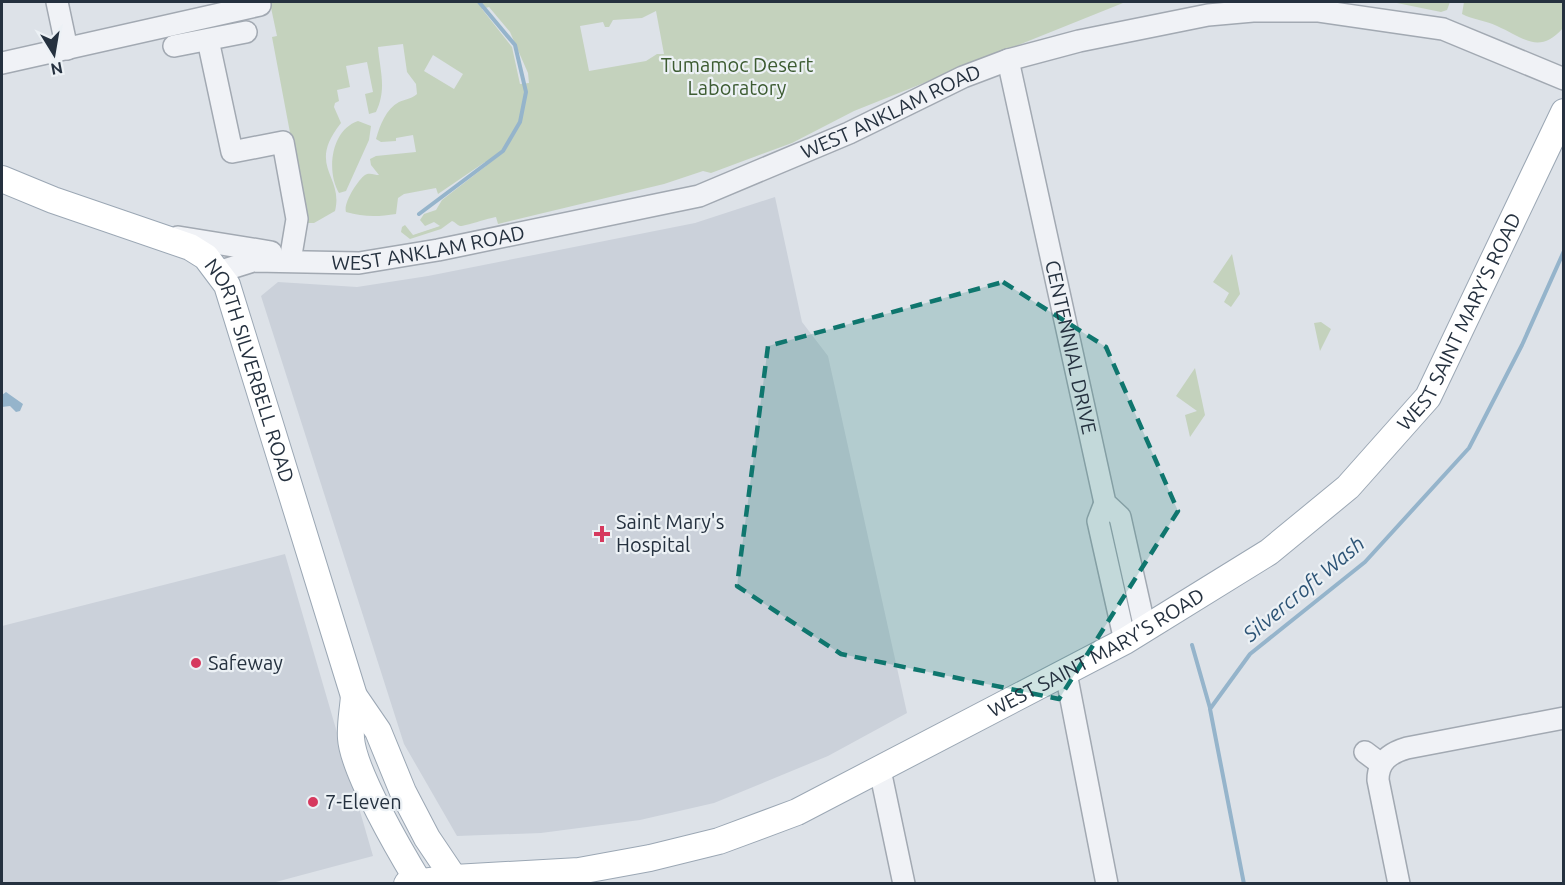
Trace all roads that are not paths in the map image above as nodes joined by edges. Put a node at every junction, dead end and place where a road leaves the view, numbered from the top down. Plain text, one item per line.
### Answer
1 (57, 2) edge
2 (260, 3) edge
3 (246, 32) dead end
4 (208, 40) junction
5 (174, 46) dead end
6 (67, 49) junction
7 (1008, 60) junction
8 (2, 63) edge
9 (1563, 79) edge
10 (1563, 112) edge
11 (2, 179) edge
12 (148, 233) junction
13 (291, 259) junction
14 (218, 272) junction
15 (1135, 635) junction
16 (1066, 673) junction
17 (354, 696) junction
18 (1563, 718) edge
19 (880, 770) junction
20 (530, 878) edge
21 (456, 881) edge
22 (416, 883) edge
23 (904, 884) edge
24 (1107, 884) edge
25 (1399, 884) edge

1 - 6 street
2 - 6 street
3 - 4 street
4 - 5 street
4 - 13 street
6 - 8 street
7 - 9 street, WEST ANKLAM ROAD
7 - 13 street, WEST ANKLAM ROAD
7 - 15 street, CENTENNIAL DRIVE
10 - 15 main road, WEST SAINT MARY'S ROAD
11 - 12 main road, NORTH SILVERBELL ROAD
12 - 13 street
12 - 14 main road, NORTH SILVERBELL ROAD
13 - 14 street, WEST ANKLAM ROAD
14 - 17 main road, NORTH SILVERBELL ROAD
15 - 16 main road, WEST SAINT MARY'S ROAD
16 - 19 main road, WEST SAINT MARY'S ROAD
16 - 24 street
17 - 21 main road, NORTH SILVERBELL ROAD
17 - 22 main road, NORTH SILVERBELL ROAD
18 - 25 street
19 - 20 main road, WEST SAINT MARY'S ROAD
19 - 23 street
20 - 21 main road, WEST SAINT MARY'S ROAD
21 - 22 main road, WEST SAINT MARY'S ROAD

